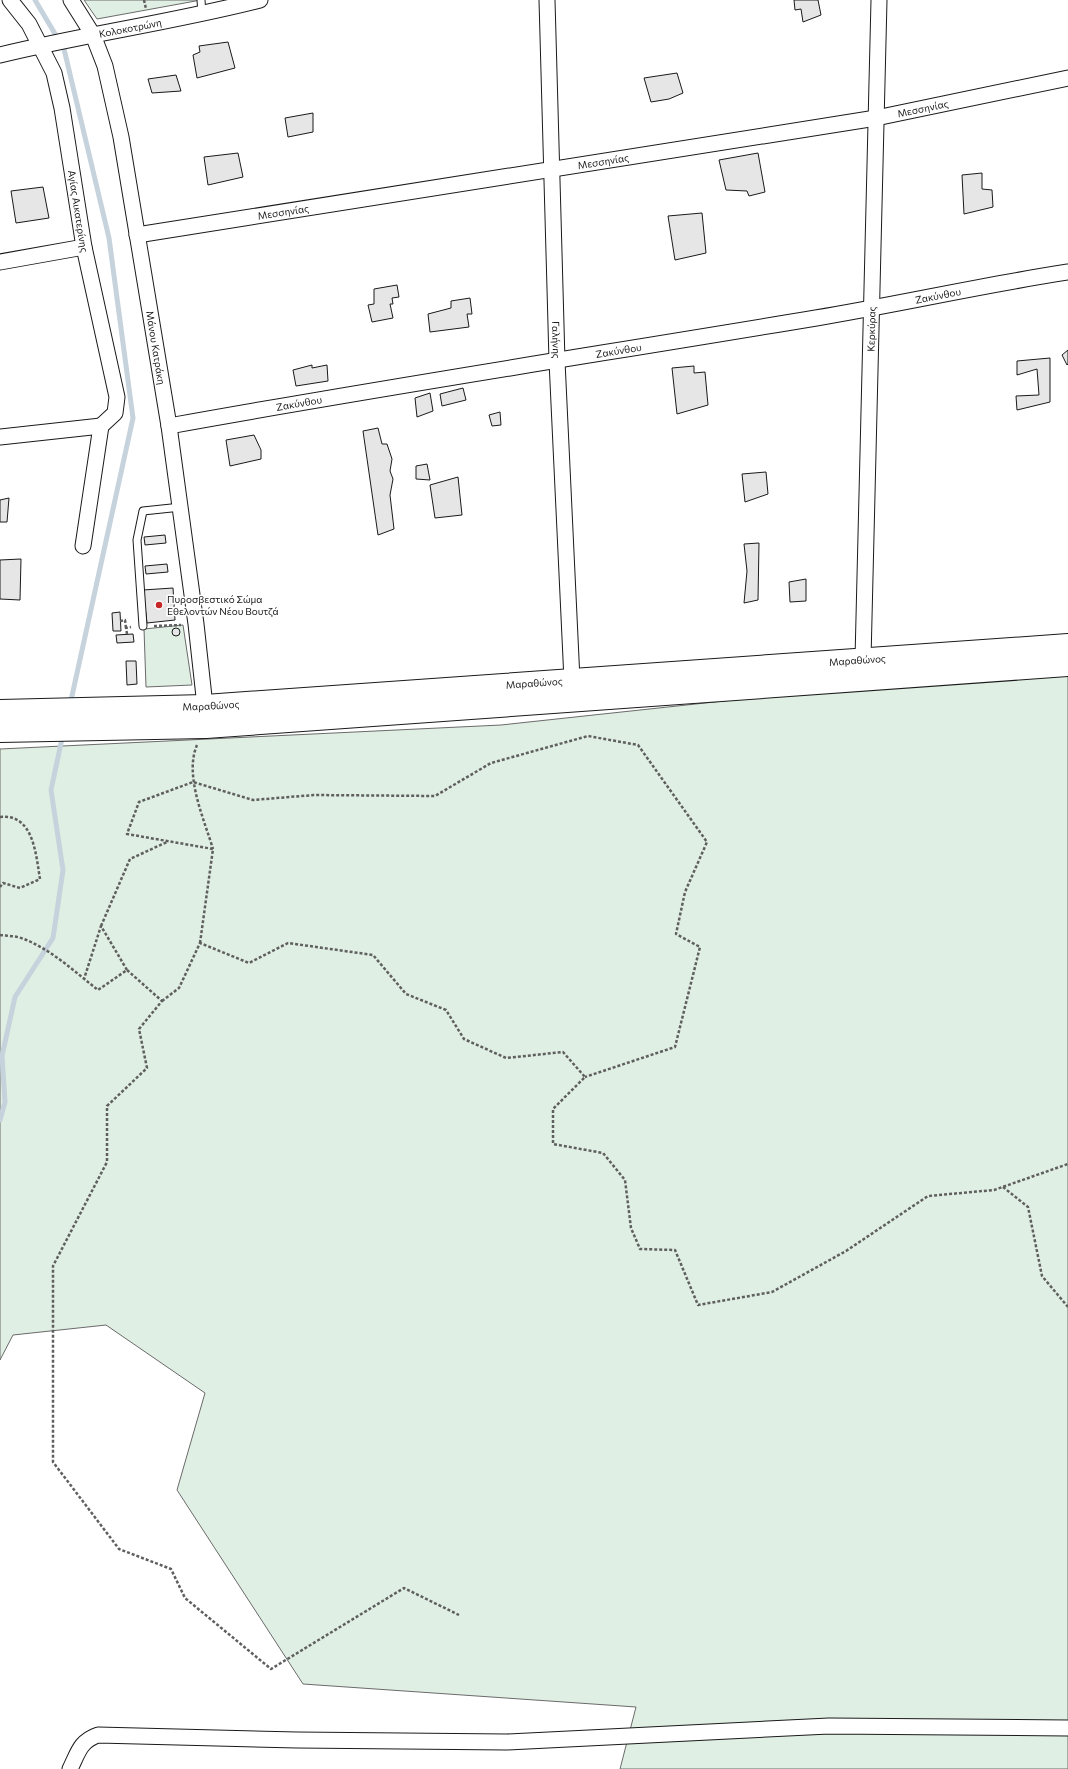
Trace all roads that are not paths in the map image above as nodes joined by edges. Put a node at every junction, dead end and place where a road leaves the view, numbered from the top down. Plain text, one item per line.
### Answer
1 (10, 0) edge
2 (71, 0) edge
3 (260, 0) edge
4 (547, 0) edge
5 (879, 0) edge
6 (202, 7) edge
7 (93, 35) junction
8 (44, 45) junction
9 (0, 55) edge
10 (1068, 78) edge
11 (876, 118) junction
12 (551, 169) junction
13 (137, 235) junction
14 (84, 247) junction
15 (0, 262) edge
16 (1068, 272) edge
17 (871, 309) junction
18 (557, 361) junction
19 (101, 426) junction
20 (169, 426) junction
21 (0, 437) edge
22 (181, 507) junction
23 (83, 546) dead end
24 (143, 626) road end
25 (1068, 645) edge
26 (863, 659) junction
27 (1068, 665) edge
28 (572, 680) junction
29 (0, 711) edge
30 (205, 717) junction
31 (54, 720) junction
32 (0, 731) edge
33 (1068, 1728) edge
34 (70, 1769) edge

1 - 8 street, Αγίας Αικατερίνης
2 - 7 street, Μάνου Κατράκη
3 - 6 street, Κολοκοτρώνη
4 - 12 street, Γαλήνης
5 - 11 street, Κερκύρας
6 - 7 street, Κολοκοτρώνη
7 - 8 street, Κολοκοτρώνη
7 - 13 street, Μάνου Κατράκη
8 - 9 street, Κολοκοτρώνη
8 - 14 street, Αγίας Αικατερίνης
10 - 11 street, Μεσσηνίας
11 - 12 street, Μεσσηνίας
11 - 17 street, Κερκύρας
12 - 13 street, Μεσσηνίας
12 - 18 street, Γαλήνης
13 - 20 street, Μάνου Κατράκη
14 - 15 street
14 - 19 street, Αγίας Αικατερίνης
16 - 17 street, Ζακύνθου
17 - 18 street, Ζακύνθου
17 - 26 street, Κερκύρας
18 - 20 street, Ζακύνθου
18 - 28 street, Γαλήνης
19 - 21 street
19 - 23 street
20 - 22 street, Μάνου Κατράκη
22 - 24 lane
22 - 30 street, Μάνου Κατράκη
25 - 26 main road, Μαραθώνος
26 - 28 main road, Μαραθώνος
27 - 30 main road, Μαραθώνος
28 - 30 main road, Μαραθώνος
29 - 31 main road, Μαραθώνος
30 - 31 main road, Μαραθώνος
31 - 32 main road, Μαραθώνος
33 - 34 street

